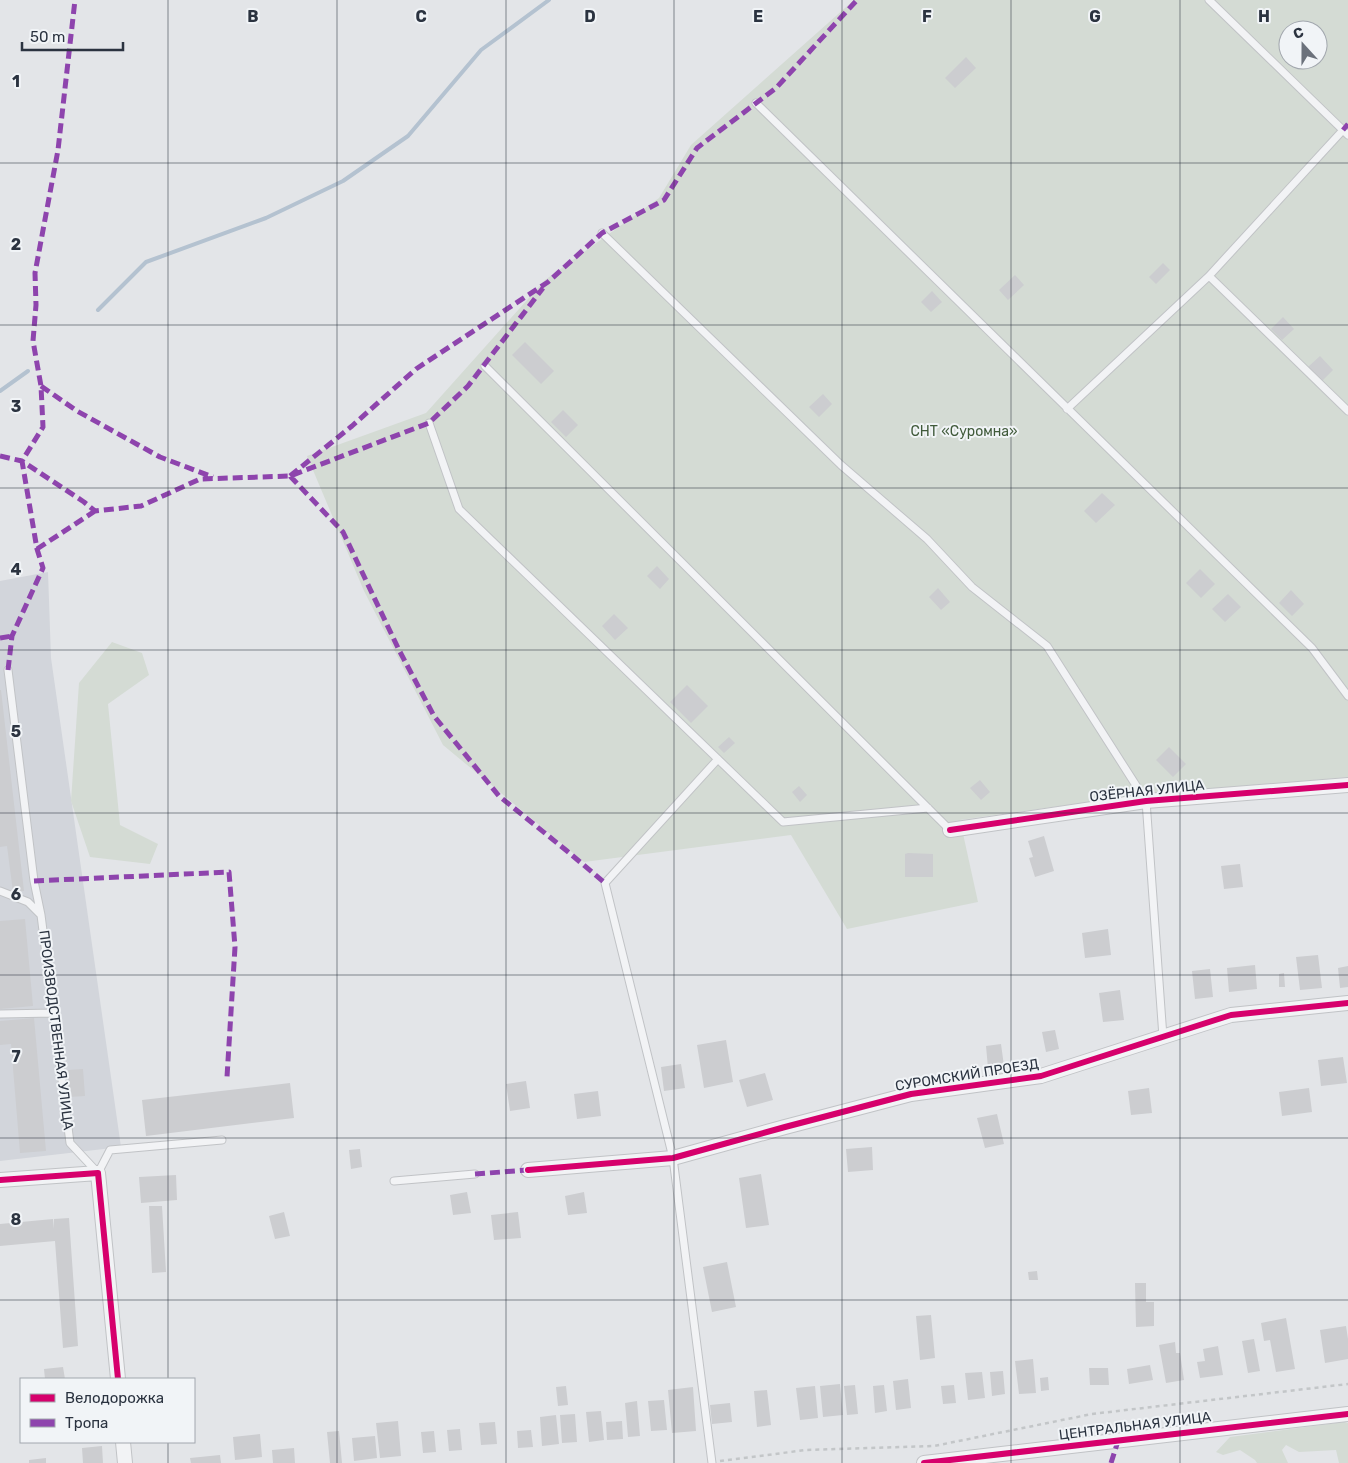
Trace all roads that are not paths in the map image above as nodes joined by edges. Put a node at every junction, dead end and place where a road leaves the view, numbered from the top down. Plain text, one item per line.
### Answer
1 (1209, 0) edge
2 (756, 103) dead end
3 (1345, 132) edge
4 (602, 233) dead end
5 (1209, 276) junction
6 (485, 366) dead end
7 (1067, 408) junction
8 (1348, 411) edge
9 (429, 423) dead end
10 (8, 670) dead end
11 (1348, 696) edge
12 (718, 759) junction
13 (1348, 785) edge
14 (1146, 801) junction
15 (928, 808) junction
16 (950, 830) joint
17 (0, 891) edge
18 (41, 915) junction
19 (1348, 1003) edge
20 (54, 1013) junction
21 (0, 1014) edge
22 (1163, 1037) junction
23 (222, 1140) dead end
24 (673, 1158) junction
25 (528, 1170) dead end
26 (98, 1173) junction
27 (475, 1174) dead end
28 (0, 1180) edge
29 (394, 1181) dead end
30 (118, 1378) edge
31 (1348, 1414) edge
32 (124, 1443) edge
33 (125, 1463) edge
34 (712, 1463) edge
35 (924, 1463) edge

1 - 3 lane
2 - 7 lane
3 - 5 lane
4 - 14 lane
5 - 7 lane
5 - 8 lane
6 - 15 lane
7 - 11 lane
9 - 12 lane
10 - 18 lane, ПРОИЗВОДСТВЕННАЯ УЛИЦА
12 - 15 lane
12 - 24 lane
13 - 14 street, ОЗЁРНАЯ УЛИЦА
14 - 16 street, ОЗЁРНАЯ УЛИЦА
14 - 22 lane
15 - 16 lane
17 - 18 lane
18 - 20 lane, ПРОИЗВОДСТВЕННАЯ УЛИЦА
19 - 22 street, СУРОМСКИЙ ПРОЕЗД
20 - 21 lane
20 - 26 lane, ПРОИЗВОДСТВЕННАЯ УЛИЦА
22 - 24 street, СУРОМСКИЙ ПРОЕЗД
23 - 26 lane
24 - 25 street, СУРОМСКИЙ ПРОЕЗД
24 - 34 lane
26 - 28 street
26 - 30 street
27 - 29 lane
31 - 35 street, ЦЕНТРАЛЬНАЯ УЛИЦА
32 - 33 street

